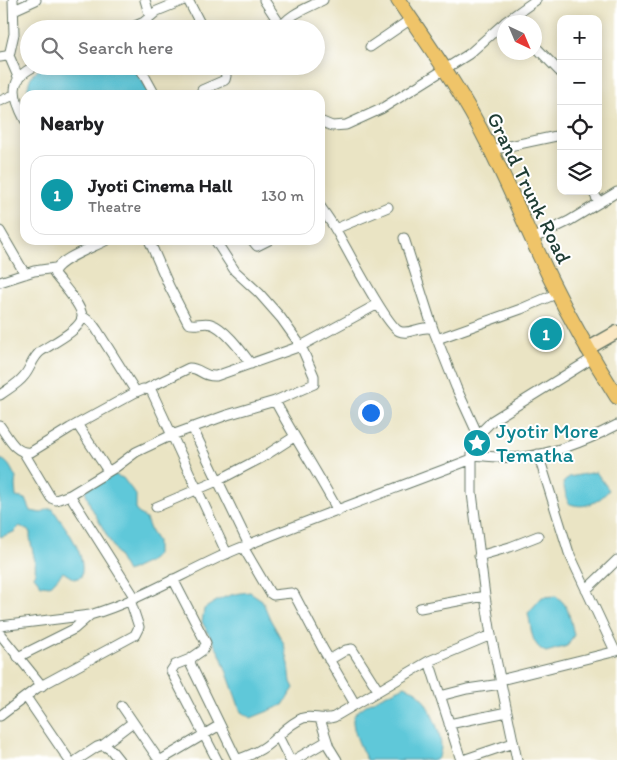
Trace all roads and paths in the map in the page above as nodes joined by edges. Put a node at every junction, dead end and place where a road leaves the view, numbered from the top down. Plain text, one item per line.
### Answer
1 (14, 0) edge
2 (36, 0) edge
3 (145, 0) edge
4 (186, 0) edge
5 (264, 0) edge
6 (323, 0) edge
7 (398, 0) edge
8 (536, 0) edge
9 (165, 3) edge
10 (14, 10) junction
11 (517, 15) edge
12 (150, 17) junction
13 (411, 19) junction
14 (146, 20) edge
15 (198, 20) edge
16 (275, 20) edge
17 (287, 20) edge
18 (497, 31) edge
19 (370, 47) dead end
20 (542, 53) edge
21 (4, 57) edge
22 (445, 69) junction
23 (557, 69) edge
24 (23, 75) edge
25 (144, 75) edge
26 (226, 75) edge
27 (20, 78) junction
28 (152, 90) edge
29 (202, 90) dead end
30 (14, 95) junction
31 (0, 101) edge
32 (20, 109) edge
33 (325, 124) edge
34 (557, 136) edge
35 (491, 150) junction
36 (617, 192) edge
37 (595, 195) edge
38 (599, 203) junction
39 (388, 207) dead end
40 (325, 214) edge
41 (335, 229) junction
42 (0, 231) edge
43 (404, 238) dead end
44 (532, 239) junction
45 (90, 245) edge
46 (151, 245) edge
47 (218, 245) edge
48 (55, 268) junction
49 (25, 274) junction
50 (0, 282) edge
51 (558, 293) junction
52 (378, 304) junction
53 (82, 316) junction
54 (433, 329) junction
55 (617, 332) edge
56 (437, 339) junction
57 (301, 346) junction
58 (590, 354) junction
59 (251, 364) junction
60 (148, 388) junction
61 (136, 392) junction
62 (0, 395) edge
63 (617, 397) edge
64 (275, 401) junction
65 (77, 424) junction
66 (617, 424) edge
67 (0, 426) edge
68 (192, 427) junction
69 (172, 435) junction
70 (478, 435) junction
71 (294, 437) junction
72 (24, 453) junction
73 (538, 454) junction
74 (472, 457) junction
75 (108, 471) junction
76 (217, 481) junction
77 (197, 490) junction
78 (70, 495) junction
79 (156, 507) dead end
80 (338, 511) junction
81 (538, 536) dead end
82 (246, 546) junction
83 (227, 554) junction
84 (479, 556) junction
85 (617, 560) edge
86 (173, 579) junction
87 (586, 590) junction
88 (485, 596) junction
89 (132, 599) junction
90 (420, 608) dead end
91 (90, 615) junction
92 (0, 626) edge
93 (0, 634) edge
94 (491, 635) junction
95 (616, 651) edge
96 (18, 656) junction
97 (190, 659) junction
98 (330, 660) junction
99 (429, 661) junction
100 (500, 682) junction
101 (42, 686) junction
102 (378, 690) junction
103 (440, 696) junction
104 (26, 697) junction
105 (355, 704) junction
106 (122, 706) dead end
107 (507, 712) junction
108 (0, 716) edge
109 (320, 719) junction
110 (133, 722) junction
111 (449, 724) junction
112 (220, 725) junction
113 (204, 735) junction
114 (278, 736) junction
115 (327, 741) junction
116 (513, 743) junction
117 (103, 745) junction
118 (69, 760) edge
119 (77, 760) edge
120 (119, 760) edge
121 (160, 760) edge
122 (217, 760) edge
123 (236, 760) edge
124 (290, 760) edge
125 (294, 760) edge
126 (337, 760) edge
127 (462, 760) edge
128 (517, 760) edge

1 - 10 street
2 - 10 street
3 - 12 street
4 - 9 street
4 - 15 street
5 - 16 street
6 - 17 street
7 - 13 main road, Grand Trunk Road
8 - 11 street
9 - 12 street
10 - 21 street
12 - 14 street
13 - 19 street
13 - 22 main road, Grand Trunk Road
18 - 22 street
20 - 23 street
21 - 27 street
22 - 33 street
22 - 35 main road, Grand Trunk Road
24 - 27 street
25 - 28 street
26 - 29 street
27 - 30 street
30 - 31 street
30 - 32 street
34 - 35 street
35 - 44 main road, Grand Trunk Road
36 - 38 street
37 - 38 street
38 - 44 street
39 - 41 street
40 - 41 street
41 - 52 street
42 - 49 street
43 - 54 street
44 - 51 main road, Grand Trunk Road
45 - 48 street
46 - 59 street
47 - 57 street
48 - 49 street
48 - 53 street
49 - 50 street
51 - 56 street
51 - 58 main road, Grand Trunk Road
52 - 54 street
52 - 57 street
53 - 61 street
53 - 62 street
54 - 56 street
55 - 58 street
56 - 70 street
57 - 59 street
57 - 64 street
58 - 63 main road, Grand Trunk Road
58 - 70 street
59 - 60 street
60 - 61 street
60 - 69 street
61 - 65 street
64 - 68 street
64 - 71 street
65 - 72 street
65 - 75 street
66 - 73 street
67 - 72 street
68 - 69 street
68 - 76 street
69 - 75 street
69 - 77 street
70 - 74 street
71 - 76 street
71 - 80 street
72 - 78 street
73 - 74 street
73 - 87 street
74 - 80 street
74 - 84 street
75 - 78 street
76 - 77 street
76 - 82 street
77 - 79 street
77 - 83 street
78 - 89 street
80 - 82 street
81 - 84 street
82 - 83 street
82 - 98 street
83 - 86 street
84 - 88 street
85 - 87 street
86 - 89 street
86 - 97 street
87 - 95 street
88 - 90 street
88 - 94 street
89 - 91 street
89 - 101 street
91 - 92 street
91 - 96 street
93 - 96 street
94 - 99 street
94 - 100 street
95 - 100 street
96 - 101 street
97 - 112 street
97 - 113 street
98 - 102 street
98 - 105 street
99 - 102 street
99 - 103 street
100 - 103 street
100 - 107 street
101 - 104 street
102 - 105 street
103 - 111 street
104 - 108 street
104 - 118 street
105 - 109 street
106 - 110 street
107 - 111 street
107 - 116 street
109 - 114 street
109 - 115 street
110 - 117 street
110 - 121 street
111 - 127 street
112 - 113 street
112 - 123 street
113 - 121 street
113 - 122 street
114 - 123 street
114 - 124 street
115 - 125 street
115 - 126 street
116 - 127 street
116 - 128 street
117 - 119 street
117 - 120 street

